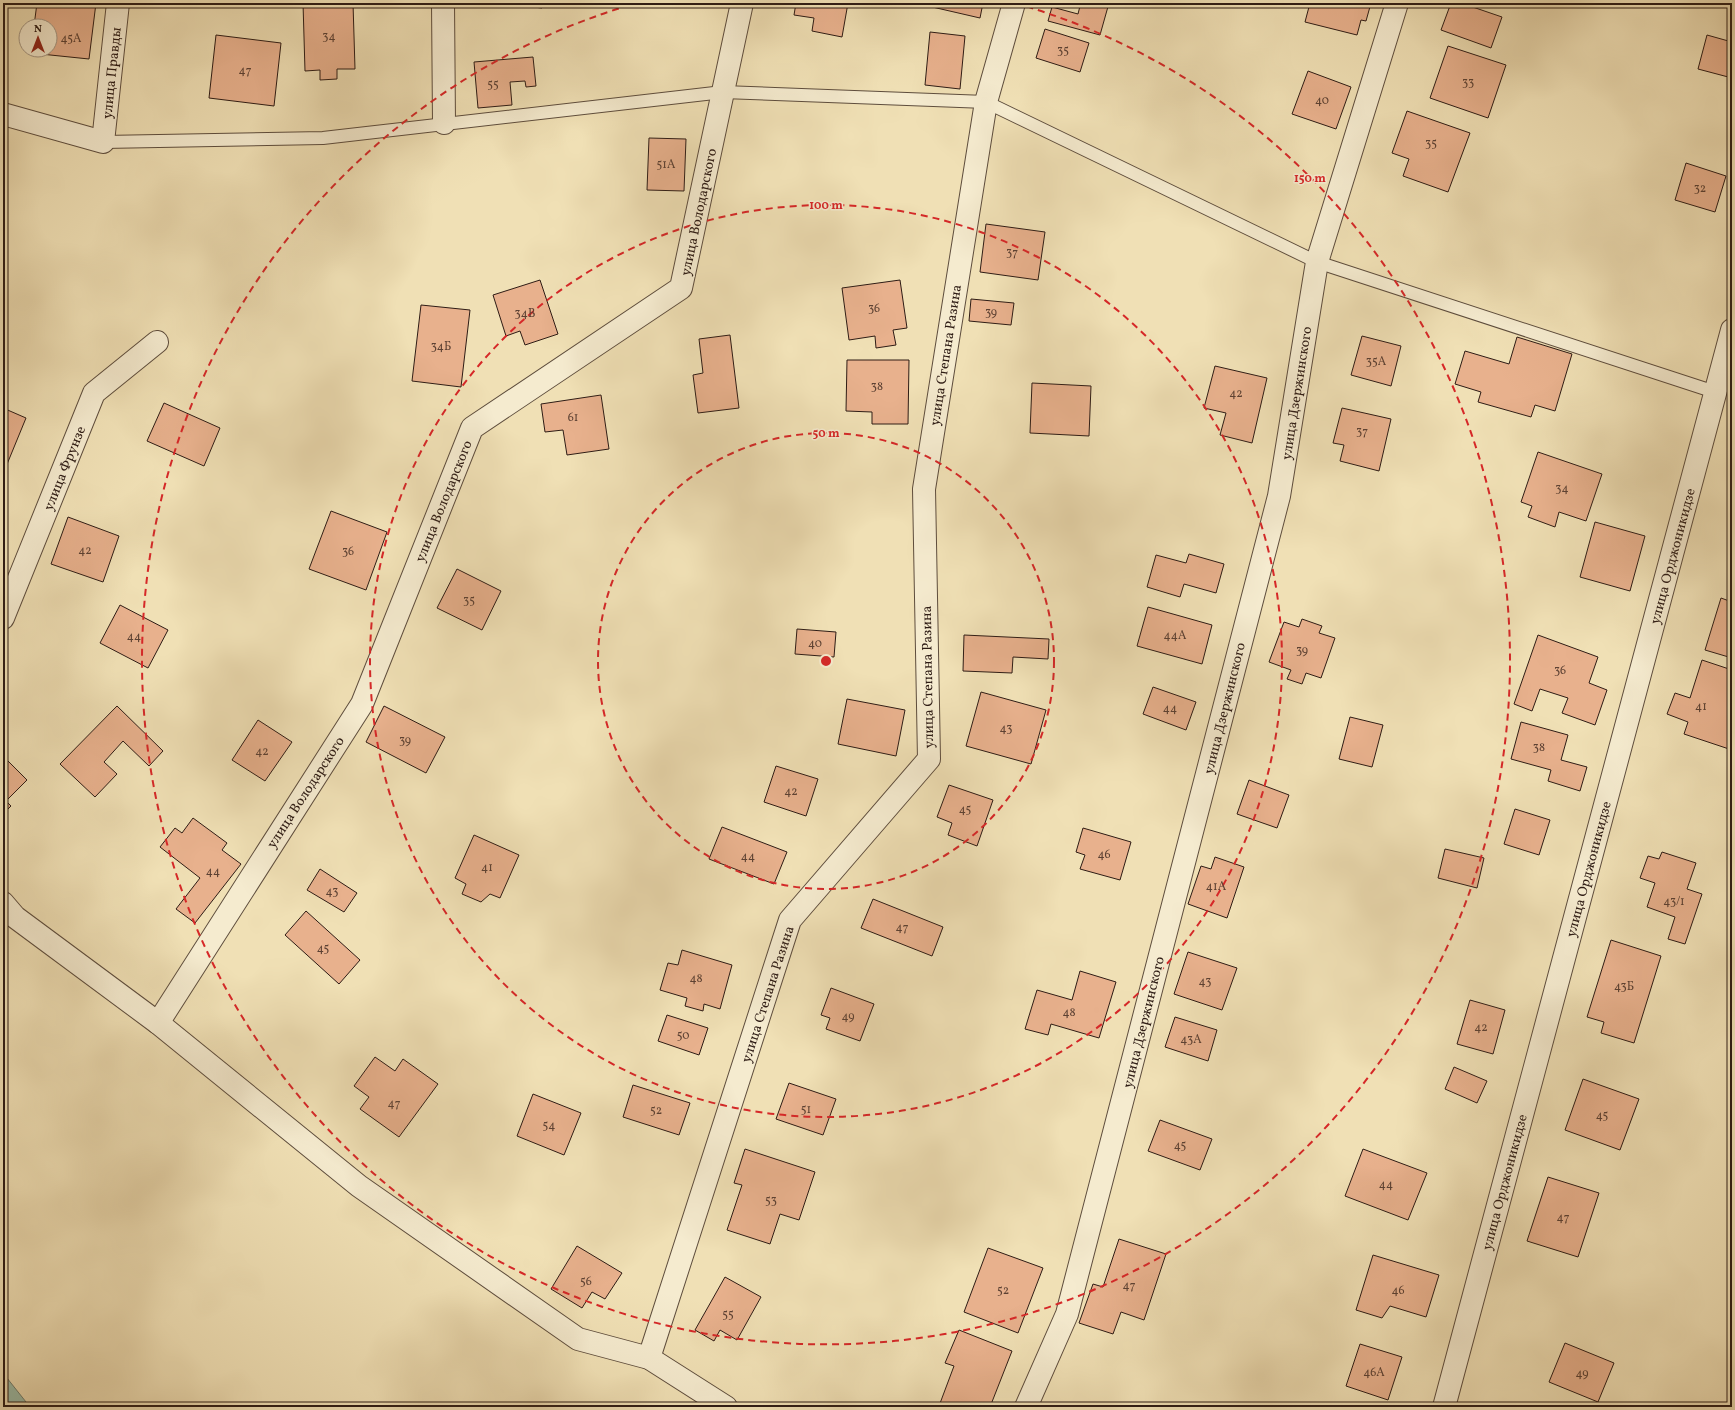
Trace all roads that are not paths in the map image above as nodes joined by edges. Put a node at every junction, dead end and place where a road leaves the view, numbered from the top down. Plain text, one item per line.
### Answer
1 (118, 3) edge
2 (443, 3) edge
3 (742, 3) edge
4 (1014, 3) edge
5 (1397, 3) edge
6 (723, 92) junction
7 (986, 102) junction
8 (3, 114) edge
9 (444, 123) junction
10 (103, 142) junction
11 (1317, 262) junction
12 (1732, 330) edge
13 (157, 342) dead end
14 (1715, 392) junction
15 (3, 618) edge
16 (3, 903) edge
17 (158, 1023) junction
18 (649, 1358) junction
19 (726, 1407) edge
20 (1026, 1407) edge
21 (1444, 1407) edge

1 - 10 street, улица Правды
2 - 9 street
3 - 6 street, улица Володарского
4 - 7 street, улица Степана Разина
5 - 11 street, улица Дзержинского
6 - 7 lane
6 - 9 lane
6 - 17 street, улица Володарского
7 - 11 lane
7 - 18 street, улица Степана Разина
8 - 10 street
9 - 10 lane
11 - 14 lane
11 - 20 street, улица Дзержинского
12 - 14 street, улица Орджоникидзе
13 - 15 street, улица Фрунзе
14 - 21 street, улица Орджоникидзе
16 - 17 street
17 - 18 street
18 - 19 street

